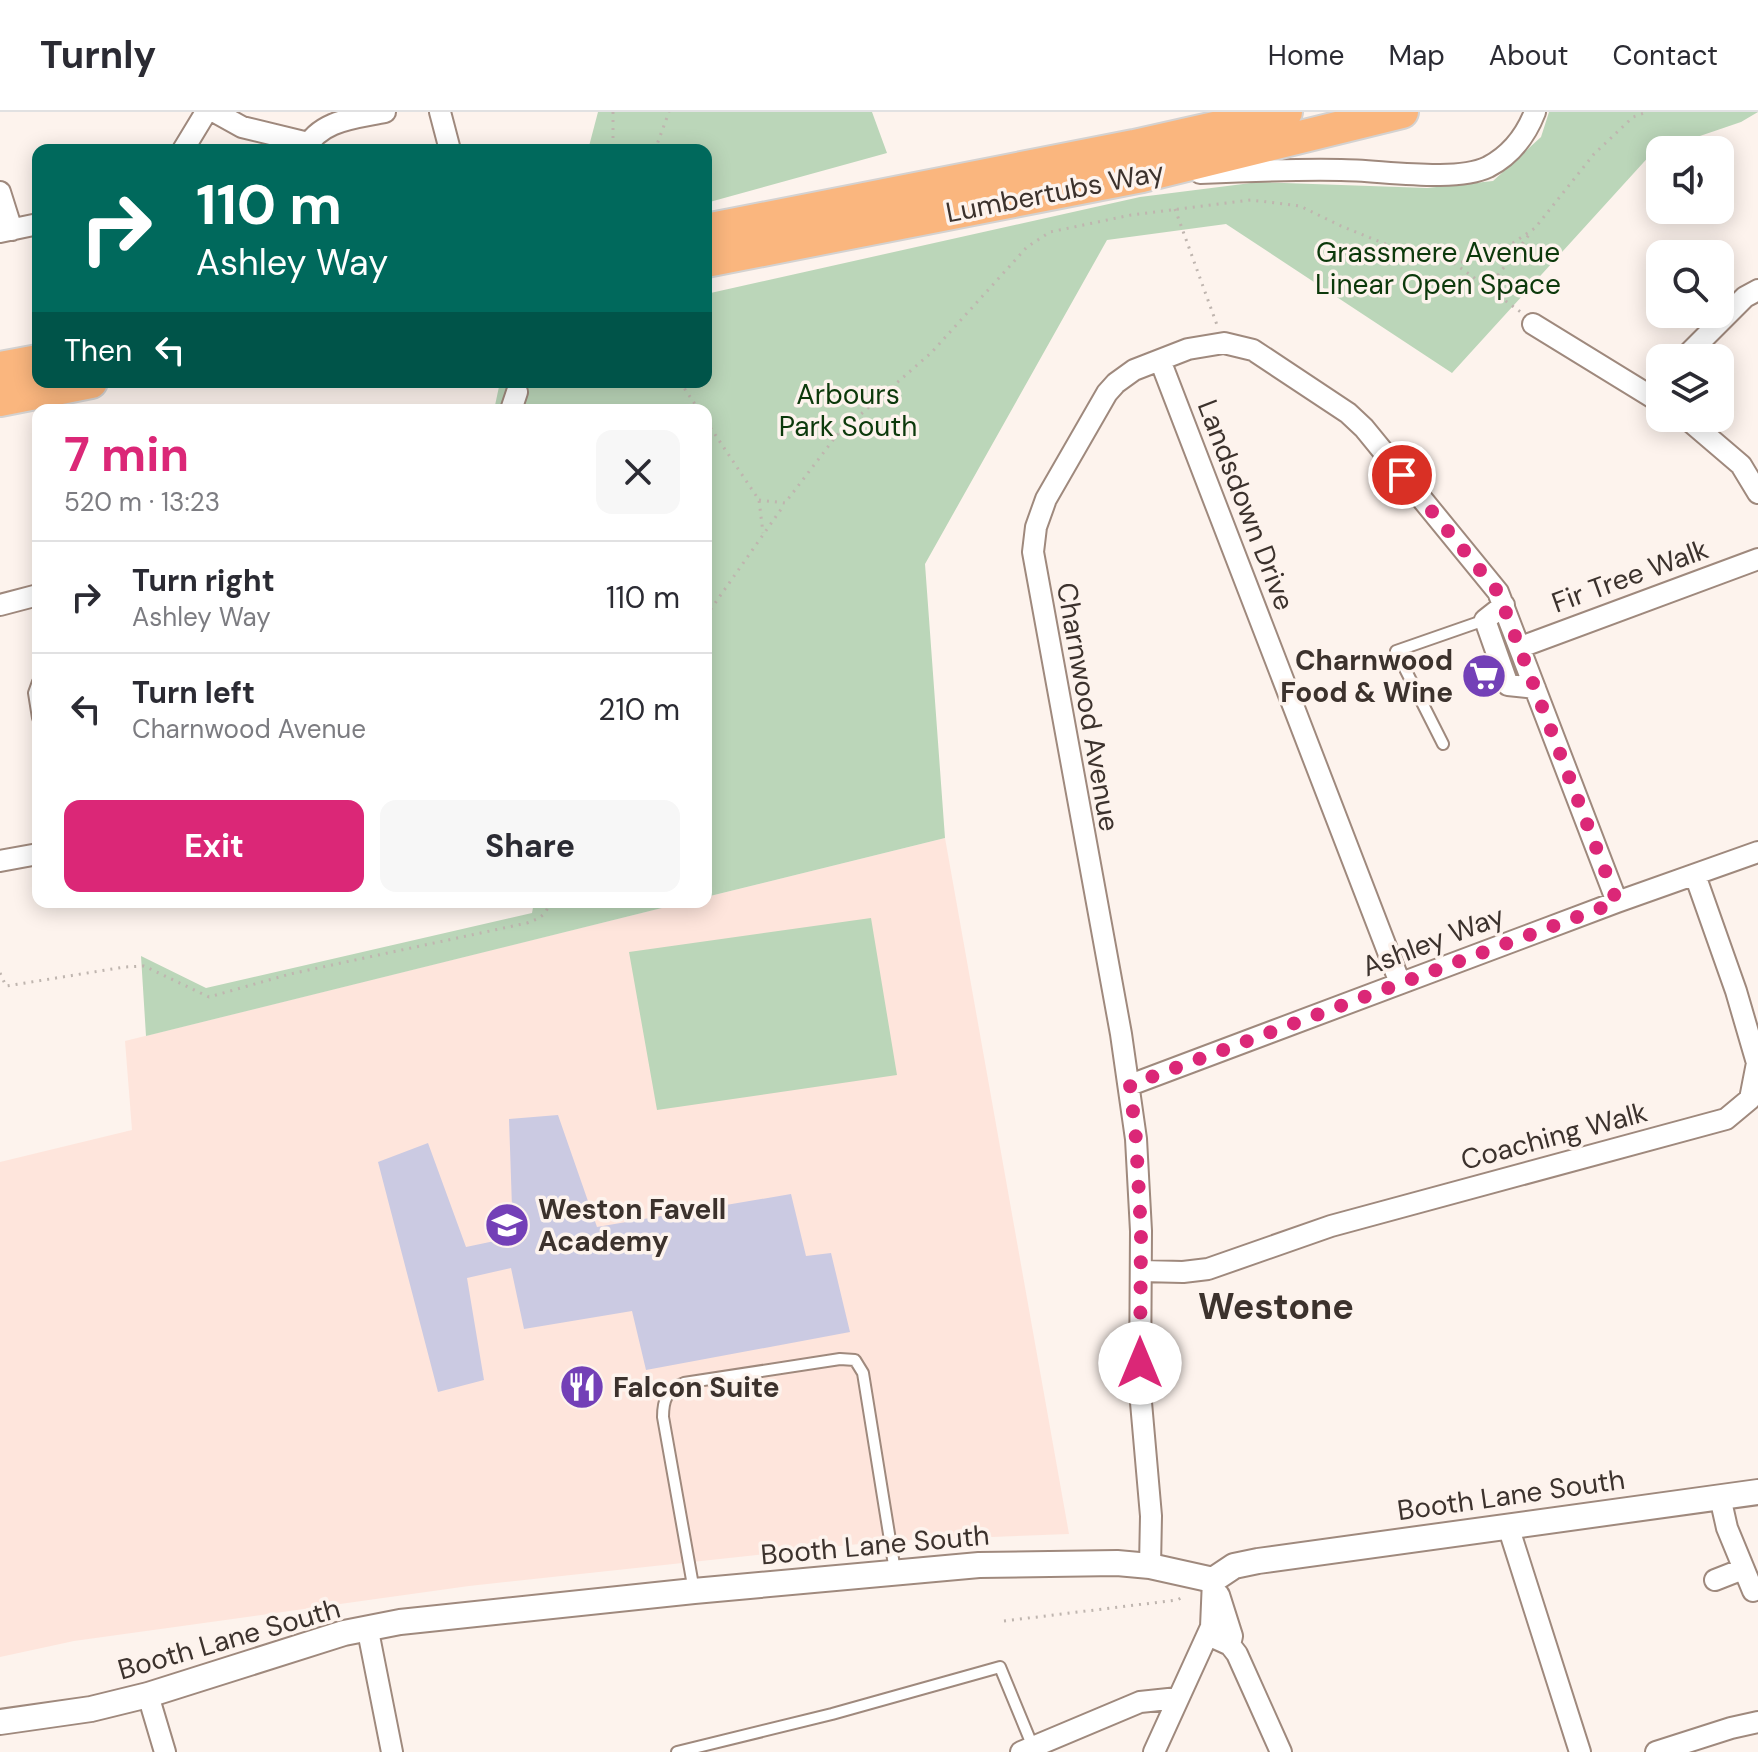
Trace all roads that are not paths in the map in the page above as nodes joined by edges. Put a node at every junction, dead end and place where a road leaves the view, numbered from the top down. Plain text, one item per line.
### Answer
1 (206, 112) edge
2 (215, 112) edge
3 (382, 112) edge
4 (440, 112) edge
5 (1286, 112) edge
6 (1402, 112) edge
7 (1535, 112) edge
8 (187, 144) edge
9 (299, 144) edge
10 (308, 144) edge
11 (448, 144) edge
12 (1142, 176) junction
13 (0, 192) edge
14 (32, 225) edge
15 (712, 229) edge
16 (6, 231) edge
17 (712, 260) edge
18 (1758, 290) edge
19 (1533, 324) road end
20 (1698, 344) edge
21 (1160, 360) junction
22 (32, 362) edge
23 (0, 368) edge
24 (61, 388) edge
25 (1646, 390) edge
26 (0, 400) edge
27 (1702, 432) edge
28 (1758, 493) edge
29 (1758, 559) edge
30 (32, 597) edge
31 (0, 605) edge
32 (1504, 605) junction
33 (1485, 620) junction
34 (1521, 647) junction
35 (1535, 688) junction
36 (1443, 744) dead end
37 (1758, 852) edge
38 (32, 855) edge
39 (0, 861) edge
40 (1695, 875) junction
41 (1617, 902) junction
42 (1400, 983) junction
43 (1130, 1085) junction
44 (1141, 1271) junction
45 (1758, 1492) edge
46 (1720, 1497) junction
47 (1508, 1526) junction
48 (1150, 1566) junction
49 (1743, 1569) junction
50 (896, 1572) junction
51 (1213, 1580) junction
52 (1715, 1580) dead end
53 (694, 1591) junction
54 (1753, 1591) dead end
55 (368, 1631) junction
56 (1208, 1635) junction
57 (1230, 1645) junction
58 (148, 1695) junction
59 (1178, 1698) junction
60 (0, 1722) edge
61 (1758, 1722) edge
62 (1027, 1750) edge
63 (165, 1752) edge
64 (392, 1752) edge
65 (677, 1752) edge
66 (1154, 1752) edge
67 (1281, 1752) edge
68 (1580, 1752) edge
69 (1656, 1752) edge

1 - 8 street
2 - 9 street
3 - 10 street
4 - 11 street
5 - 15 highway, Lumbertubs Way
6 - 12 highway, Lumbertubs Way
7 - 12 street
12 - 17 highway, Lumbertubs Way
13 - 16 street
14 - 16 street
18 - 20 street
19 - 25 street
21 - 32 street, Charnwood Avenue
21 - 42 street, Landsdown Drive
21 - 43 street, Charnwood Avenue
22 - 23 highway
24 - 26 highway
27 - 28 street
29 - 34 street, Fir Tree Walk
30 - 31 street
32 - 33 street
32 - 34 street
33 - 35 street
33 - 36 lane
34 - 35 street
35 - 41 street
37 - 40 street, Ashley Way
38 - 39 street
40 - 41 street, Ashley Way
40 - 44 street, Coaching Walk
41 - 42 street, Ashley Way
42 - 43 street, Ashley Way
43 - 44 street, Charnwood Avenue
44 - 48 street, Charnwood Avenue
45 - 46 street, Booth Lane South
46 - 47 street, Booth Lane South
46 - 49 street
47 - 51 street, Booth Lane South
47 - 68 street
48 - 50 street, Booth Lane South
48 - 51 street, Booth Lane South
49 - 52 street
49 - 54 street
50 - 53 street, Booth Lane South
50 - 53 lane
51 - 56 street
51 - 57 street
53 - 55 street, Booth Lane South
55 - 58 street, Booth Lane South
55 - 64 street
56 - 57 street
56 - 59 street
57 - 67 street
58 - 60 street, Booth Lane South
58 - 63 street
59 - 62 street
59 - 66 street
61 - 69 street
62 - 65 lane

